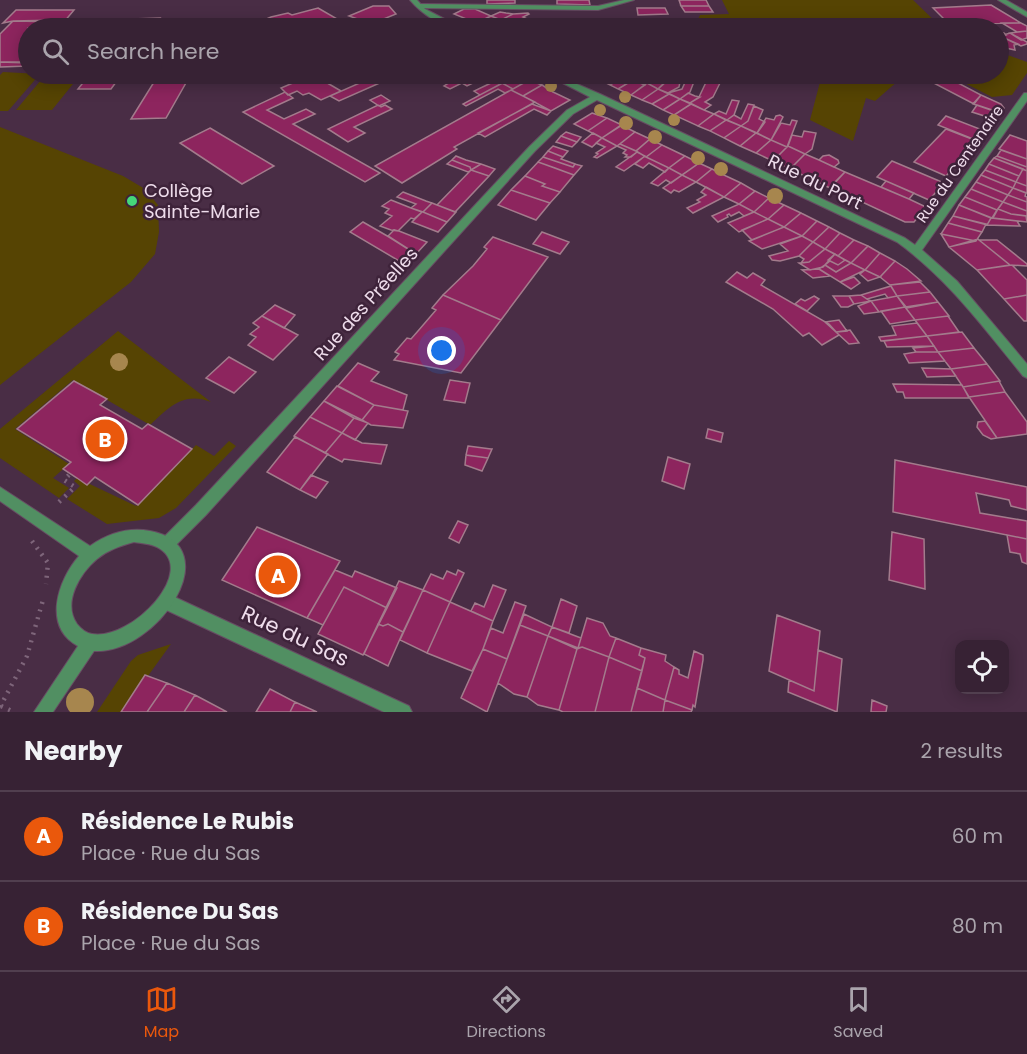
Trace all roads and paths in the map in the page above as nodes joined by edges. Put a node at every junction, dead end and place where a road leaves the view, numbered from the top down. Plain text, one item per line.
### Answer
1 (631, 0) edge
2 (1002, 0) edge
3 (416, 3) edge
4 (1027, 15) edge
5 (441, 18) edge
6 (571, 84) edge
7 (1027, 95) edge
8 (597, 96) junction
9 (917, 250) junction
10 (1027, 373) edge
11 (70, 474) dead end
12 (0, 493) edge
13 (59, 502) dead end
14 (30, 538) dead end
15 (167, 544) junction
16 (90, 555) junction
17 (168, 602) junction
18 (90, 643) junction
19 (0, 706) edge
20 (14, 712) edge
21 (43, 712) edge
22 (404, 712) edge

1 - 3 street
2 - 4 street
3 - 5 street
6 - 8 street, Rue du Port
7 - 9 street, Rue du Centenaire
8 - 9 street, Rue du Port
8 - 15 street, Rue des Préelles
9 - 10 street, Rue du Port
11 - 13 path
12 - 16 street
14 - 19 path
15 - 16 street
15 - 17 street
16 - 18 street
17 - 18 street
17 - 22 street, Rue du Sas
18 - 21 street
19 - 20 path

